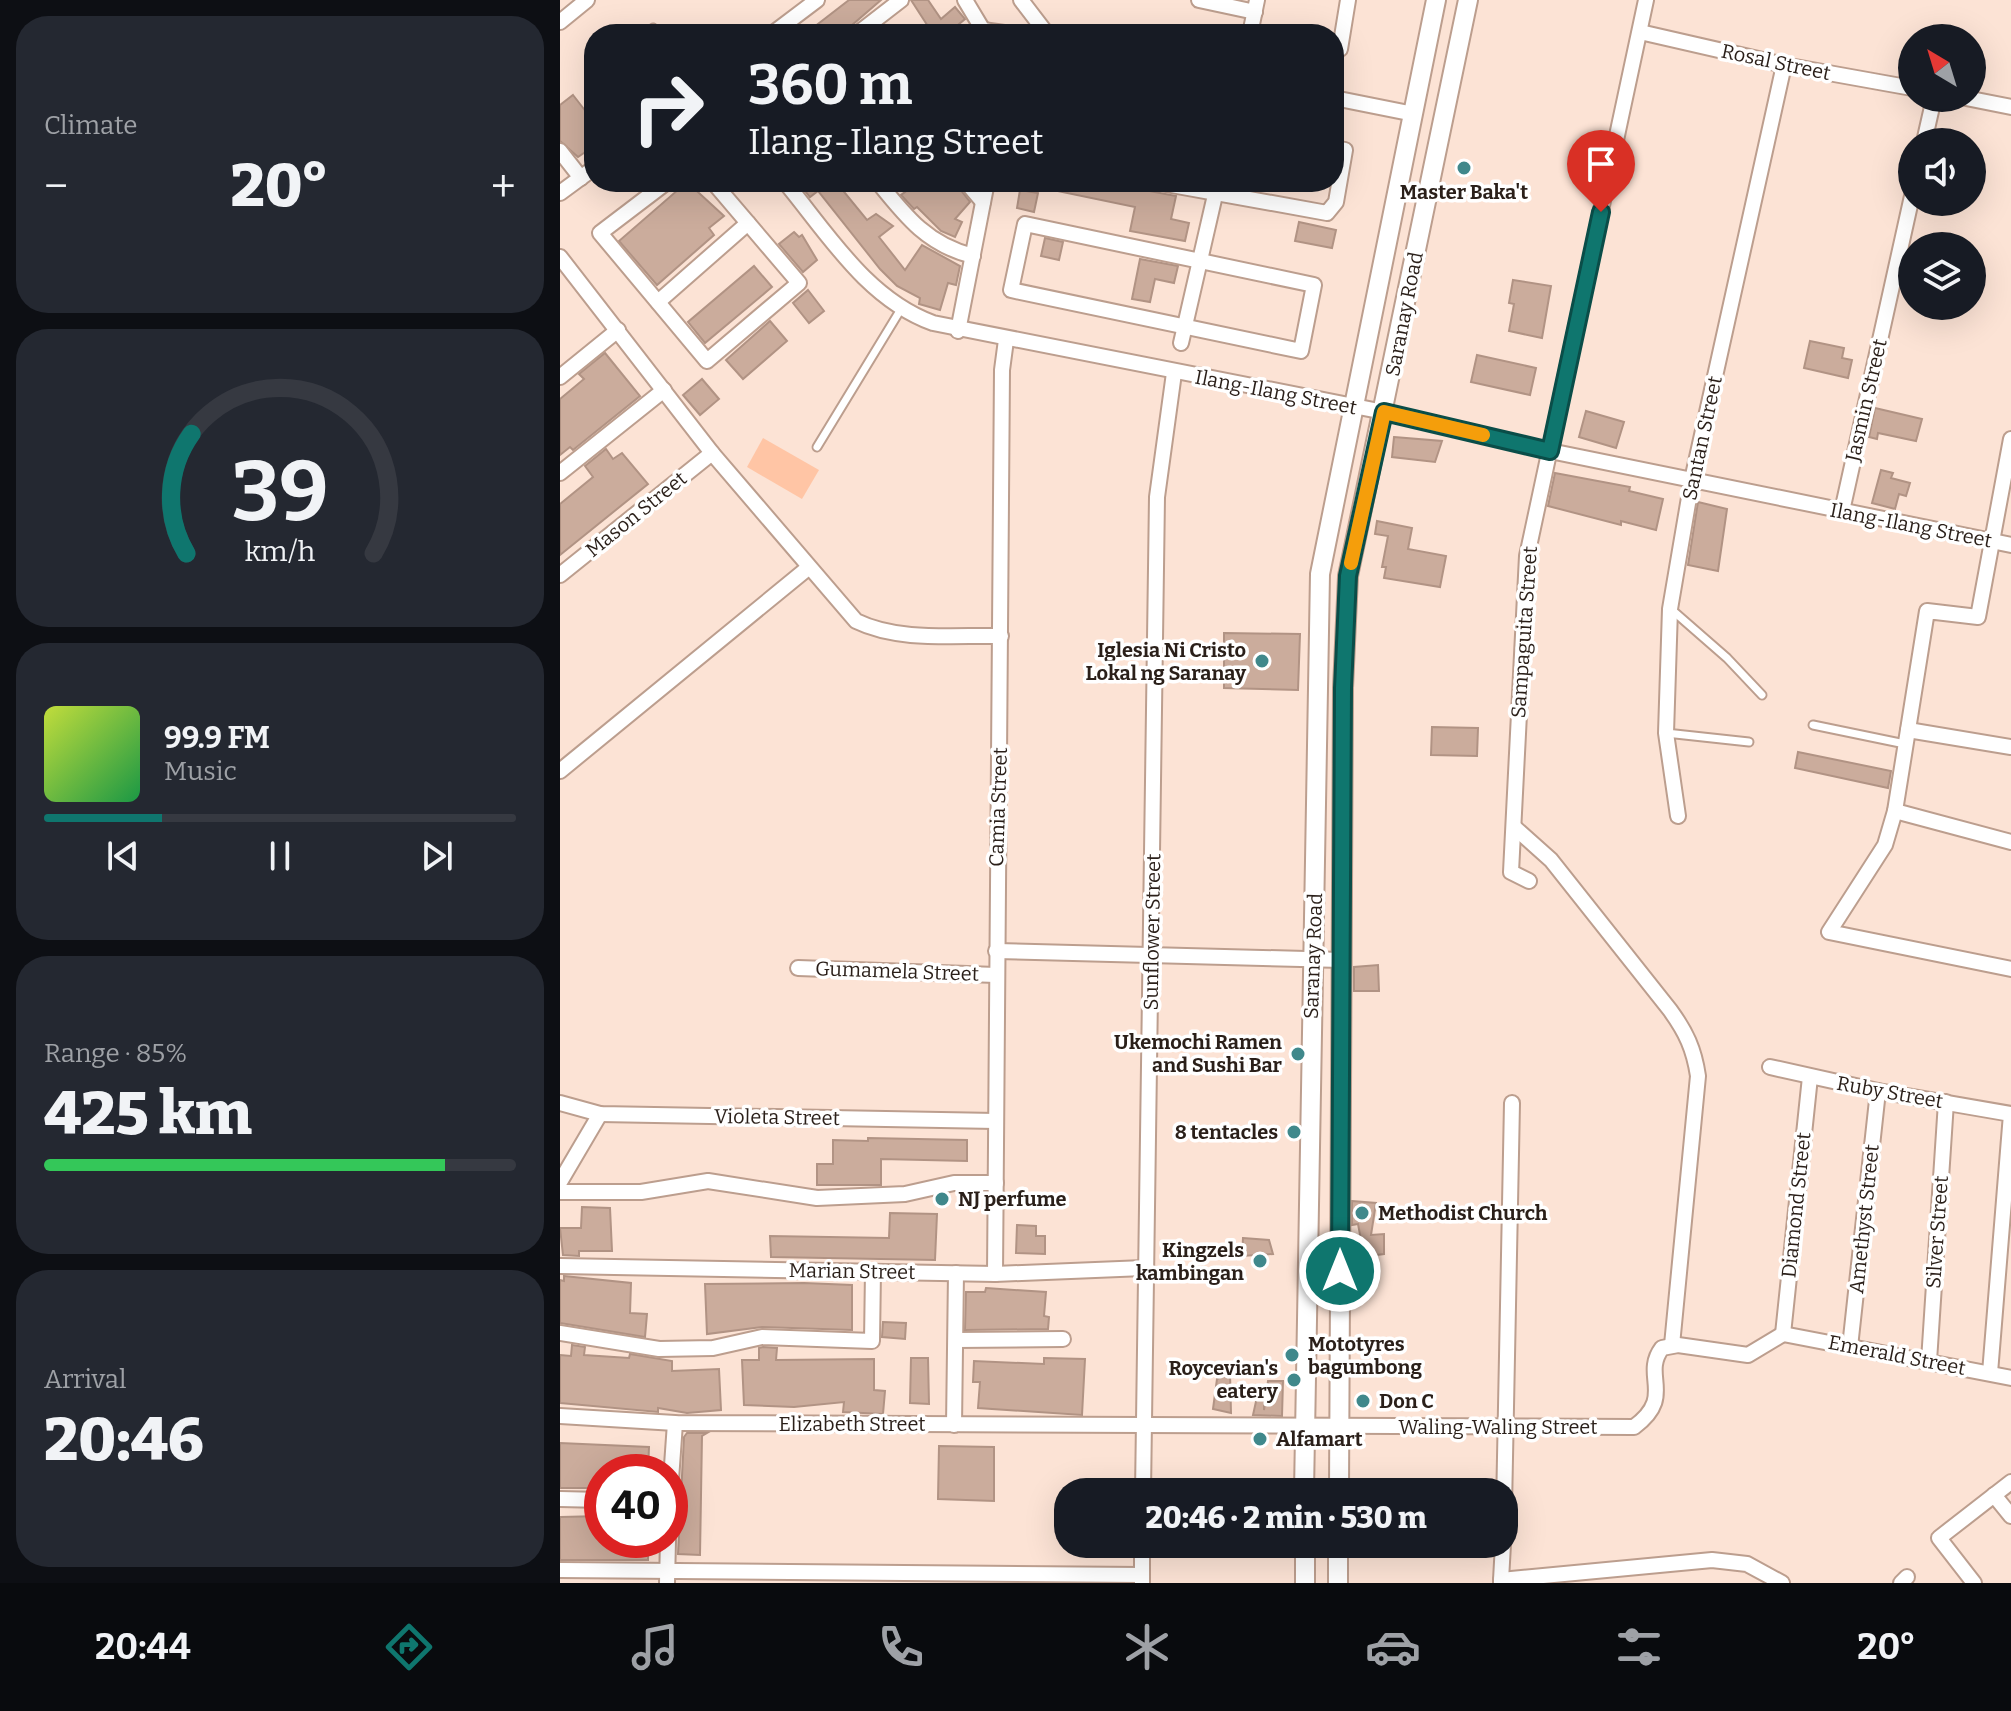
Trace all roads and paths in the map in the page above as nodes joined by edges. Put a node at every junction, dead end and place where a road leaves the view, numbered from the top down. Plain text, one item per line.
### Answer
1 (587, 0) edge
2 (817, 0) edge
3 (901, 0) edge
4 (965, 0) edge
5 (1021, 0) edge
6 (1199, 0) edge
7 (1348, 0) edge
8 (1436, 0) edge
9 (1468, 0) edge
10 (1646, 0) edge
11 (1256, 6) edge
12 (560, 22) edge
13 (785, 24) edge
14 (870, 24) edge
15 (973, 24) edge
16 (1039, 24) edge
17 (1344, 24) edge
18 (1640, 32) junction
19 (1784, 65) junction
20 (1898, 85) edge
21 (1344, 100) edge
22 (1986, 102) edge
23 (2011, 107) edge
24 (1414, 114) junction
25 (560, 151) edge
26 (584, 176) edge
27 (581, 178) junction
28 (654, 192) edge
29 (722, 192) edge
30 (793, 192) edge
31 (886, 192) edge
32 (974, 192) edge
33 (985, 192) edge
34 (1216, 192) edge
35 (1235, 192) edge
36 (1338, 192) edge
37 (560, 193) edge
38 (983, 202) junction
39 (1908, 216) edge
40 (748, 223) junction
41 (973, 256) junction
42 (560, 257) edge
43 (1200, 261) junction
44 (565, 274) edge
45 (658, 302) junction
46 (901, 309) junction
47 (1184, 326) junction
48 (618, 330) junction
49 (958, 331) junction
50 (1006, 340) junction
51 (1181, 343) dead end
52 (1174, 373) junction
53 (560, 377) edge
54 (664, 390) junction
55 (1354, 407) junction
56 (1384, 412) junction
57 (2011, 439) edge
58 (817, 447) dead end
59 (1550, 451) junction
60 (712, 453) junction
61 (560, 473) edge
62 (1692, 480) junction
63 (1842, 511) junction
64 (1994, 542) junction
65 (2011, 545) edge
66 (808, 568) junction
67 (560, 575) edge
68 (1670, 609) junction
69 (1001, 636) junction
70 (1762, 695) dead end
71 (1813, 725) dead end
72 (1666, 733) junction
73 (1907, 737) junction
74 (1749, 742) dead end
75 (2011, 747) edge
76 (560, 771) edge
77 (1895, 811) junction
78 (1678, 816) dead end
79 (1514, 827) junction
80 (2011, 842) edge
81 (1529, 881) dead end
82 (996, 951) junction
83 (1152, 953) junction
84 (1314, 958) junction
85 (1342, 960) junction
86 (798, 968) dead end
87 (2011, 969) edge
88 (996, 975) junction
89 (1770, 1067) dead end
90 (1810, 1077) junction
91 (1878, 1091) junction
92 (1946, 1102) junction
93 (560, 1103) edge
94 (1512, 1103) dead end
95 (600, 1114) junction
96 (2011, 1114) edge
97 (996, 1121) junction
98 (560, 1182) edge
99 (996, 1183) junction
100 (560, 1192) edge
101 (560, 1266) edge
102 (1144, 1268) junction
103 (873, 1271) junction
104 (956, 1273) junction
105 (995, 1274) junction
106 (560, 1333) edge
107 (1783, 1334) junction
108 (1063, 1339) dead end
109 (956, 1340) junction
110 (1672, 1345) junction
111 (1850, 1347) junction
112 (1929, 1361) junction
113 (1990, 1373) junction
114 (2011, 1378) edge
115 (560, 1416) edge
116 (675, 1423) junction
117 (954, 1425) junction
118 (1144, 1427) junction
119 (1303, 1427) junction
120 (1339, 1427) junction
121 (1507, 1429) junction
122 (673, 1454) edge
123 (1143, 1478) edge
124 (1304, 1478) edge
125 (1339, 1478) edge
126 (1505, 1478) edge
127 (2011, 1482) edge
128 (1994, 1495) junction
129 (560, 1499) edge
130 (584, 1500) edge
131 (2011, 1516) edge
132 (1142, 1558) edge
133 (1305, 1558) edge
134 (1338, 1558) edge
135 (1502, 1558) edge
136 (560, 1570) edge
137 (666, 1577) edge
138 (1142, 1579) edge
139 (1501, 1581) edge
140 (1305, 1583) edge
141 (1338, 1583) edge
142 (1782, 1583) edge
143 (1974, 1583) edge

1 - 12 street
2 - 13 street
3 - 14 street
4 - 15 street
5 - 16 street
6 - 11 street
7 - 17 street
8 - 24 street, Saranay Road
9 - 56 street, Saranay Road
10 - 18 street, Sampaguita Street
18 - 19 street, Rosal Street
18 - 59 street, Sampaguita Street
19 - 20 street, Rosal Street
19 - 62 street, Santan Street
21 - 24 street
22 - 23 street
24 - 55 street, Saranay Road
25 - 27 street
26 - 27 street
27 - 37 street
28 - 45 street
29 - 40 street
30 - 46 street, Ilang-Ilang Street
31 - 41 street
32 - 38 street
33 - 38 street
34 - 43 street
35 - 36 street
38 - 41 street
39 - 63 street, Jasmin Street
40 - 45 street
40 - 45 street
41 - 49 street
42 - 44 street
43 - 47 street
43 - 47 street
43 - 47 street
44 - 48 street
46 - 49 street, Ilang-Ilang Street
46 - 58 lane
47 - 51 street
48 - 53 street
48 - 54 street
49 - 50 street, Ilang-Ilang Street
50 - 52 street, Ilang-Ilang Street
50 - 69 street, Camia Street
52 - 55 street, Ilang-Ilang Street
52 - 83 street, Sunflower Street
54 - 60 street
54 - 61 street
55 - 56 street, Ilang-Ilang Street
55 - 84 street, Saranay Road
56 - 59 street, Ilang-Ilang Street
56 - 85 street, Saranay Road
57 - 64 street
59 - 62 street, Ilang-Ilang Street
59 - 79 street, Sampaguita Street
60 - 66 street
60 - 67 street, Mason Street
62 - 63 street, Ilang-Ilang Street
62 - 68 street, Santan Street
63 - 64 street, Ilang-Ilang Street
64 - 65 street, Ilang-Ilang Street
64 - 73 street
66 - 69 street
66 - 76 street
68 - 70 lane
68 - 72 street, Santan Street
69 - 82 street, Camia Street
71 - 73 lane
72 - 74 lane
72 - 78 street, Santan Street
73 - 75 street
73 - 77 street
77 - 80 street
77 - 87 street
79 - 81 street, Sampaguita Street
79 - 110 street
82 - 83 street
82 - 88 street, Camia Street
83 - 84 street
83 - 102 street, Sunflower Street
84 - 85 street
84 - 119 street, Saranay Road
85 - 120 street, Saranay Road
86 - 88 street, Gumamela Street
88 - 97 street, Camia Street
89 - 90 street, Ruby Street
90 - 91 street, Ruby Street
90 - 107 street, Diamond Street
91 - 92 street, Ruby Street
91 - 111 street, Amethyst Street
92 - 96 street, Ruby Street
92 - 112 street, Silver Street
93 - 95 street, Violeta Street
94 - 121 street
95 - 97 street, Violeta Street
95 - 98 street
96 - 113 street
97 - 99 street, Camia Street
99 - 100 street
99 - 105 street, Camia Street
101 - 103 street, Marian Street
102 - 105 street, Marian Street
102 - 118 street, Sunflower Street
103 - 104 street, Marian Street
103 - 106 street
104 - 105 street, Marian Street
104 - 109 street
107 - 110 street
107 - 111 street, Emerald Street
108 - 109 street
109 - 117 street
110 - 121 street, Waling-Waling Street
111 - 112 street, Emerald Street
112 - 113 street, Emerald Street
113 - 114 street, Emerald Street
115 - 116 street, Elizabeth Street
116 - 117 street, Elizabeth Street
116 - 122 street
117 - 118 street, Elizabeth Street
118 - 119 street, Waling-Waling Street
118 - 123 street, Sunflower Street
119 - 120 street, Waling-Waling Street
119 - 124 street, Saranay Road
120 - 121 street, Waling-Waling Street
120 - 125 street, Saranay Road
121 - 126 street
127 - 128 street
128 - 131 street
128 - 143 street
129 - 130 street
132 - 138 street
133 - 140 street
134 - 141 street
135 - 139 street
136 - 137 street
137 - 138 street
139 - 142 street

